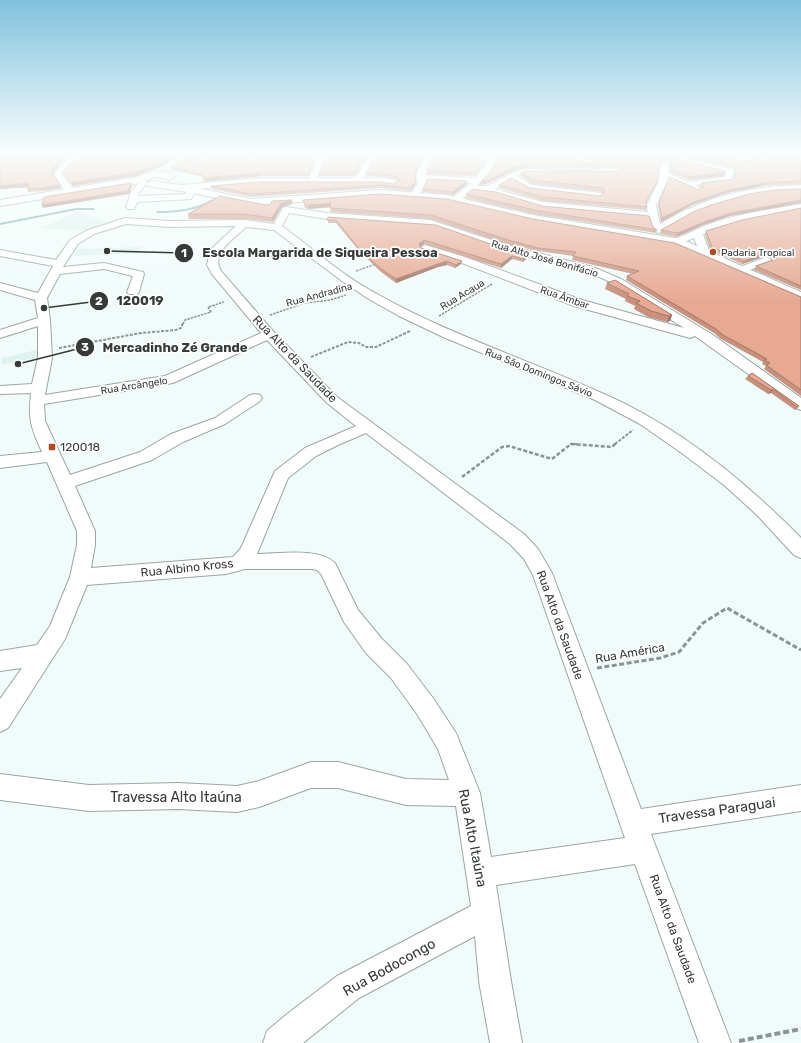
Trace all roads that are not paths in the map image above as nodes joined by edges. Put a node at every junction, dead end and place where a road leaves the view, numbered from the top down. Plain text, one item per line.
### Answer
1 (132, 204) edge
2 (281, 204) edge
3 (302, 204) edge
4 (472, 204) edge
5 (537, 204) edge
6 (652, 204) edge
7 (707, 204) edge
8 (801, 207) edge
9 (750, 208) edge
10 (765, 213) junction
11 (652, 215) junction
12 (126, 221) junction
13 (245, 223) junction
14 (278, 227) junction
15 (658, 230) junction
16 (697, 232) junction
17 (672, 241) junction
18 (425, 248) edge
19 (0, 253) edge
20 (705, 254) junction
21 (768, 260) edge
22 (59, 267) junction
23 (741, 270) junction
24 (0, 286) edge
25 (133, 292) dead end
26 (801, 297) edge
27 (41, 298) junction
28 (44, 320) junction
29 (263, 327) junction
30 (0, 334) edge
31 (708, 338) junction
32 (0, 390) edge
33 (38, 395) junction
34 (255, 398) dead end
35 (801, 405) edge
36 (368, 427) junction
37 (52, 456) junction
38 (0, 462) edge
39 (65, 483) junction
40 (801, 550) edge
41 (242, 561) junction
42 (80, 577) junction
43 (44, 654) junction
44 (0, 661) edge
45 (0, 720) edge
46 (0, 787) edge
47 (467, 792) junction
48 (801, 798) edge
49 (633, 823) junction
50 (643, 848) junction
51 (480, 873) junction
52 (487, 914) junction
53 (278, 1043) edge
54 (506, 1043) edge
55 (715, 1043) edge

1 - 12 street
2 - 14 street
3 - 31 street, Rua Alto José Bonifácio
4 - 17 main road
5 - 11 street
6 - 11 street
7 - 15 street
8 - 10 street
9 - 10 street
10 - 16 street
11 - 15 street
12 - 13 street
12 - 22 street
13 - 14 street
13 - 29 street, Rua Alto da Saudade
14 - 40 street, Rua São Domingos Sávio
15 - 17 street
16 - 17 street
16 - 20 street
17 - 20 main road
18 - 31 street, Rua Âmbar
19 - 22 street
20 - 23 main road
21 - 23 street
22 - 25 street
22 - 27 street
23 - 26 main road
24 - 27 street
27 - 28 street
28 - 30 street
28 - 33 street
29 - 33 street, Rua Arcângelo
29 - 36 street, Rua Alto da Saudade
31 - 35 street, Rua Alto José Bonifácio
32 - 33 street, Rua Arcângelo
33 - 37 street
34 - 39 street
36 - 41 street, Rua Albino Kross
36 - 49 street, Rua Alto da Saudade
37 - 38 street
37 - 39 street
39 - 42 street
41 - 42 street, Rua Albino Kross
41 - 47 street, Rua Alto Itaúna
42 - 43 street
43 - 44 street
43 - 45 street
46 - 47 street, Travessa Alto Itaúna
47 - 51 street, Rua Alto Itaúna
48 - 49 street, Travessa Paraguai
49 - 50 street, Rua Alto da Saudade
50 - 51 street
50 - 55 street, Rua Alto da Saudade
51 - 52 street, Rua Alto Itaúna
52 - 53 street, Rua Bodocongo
52 - 54 street, Rua Alto Itaúna

